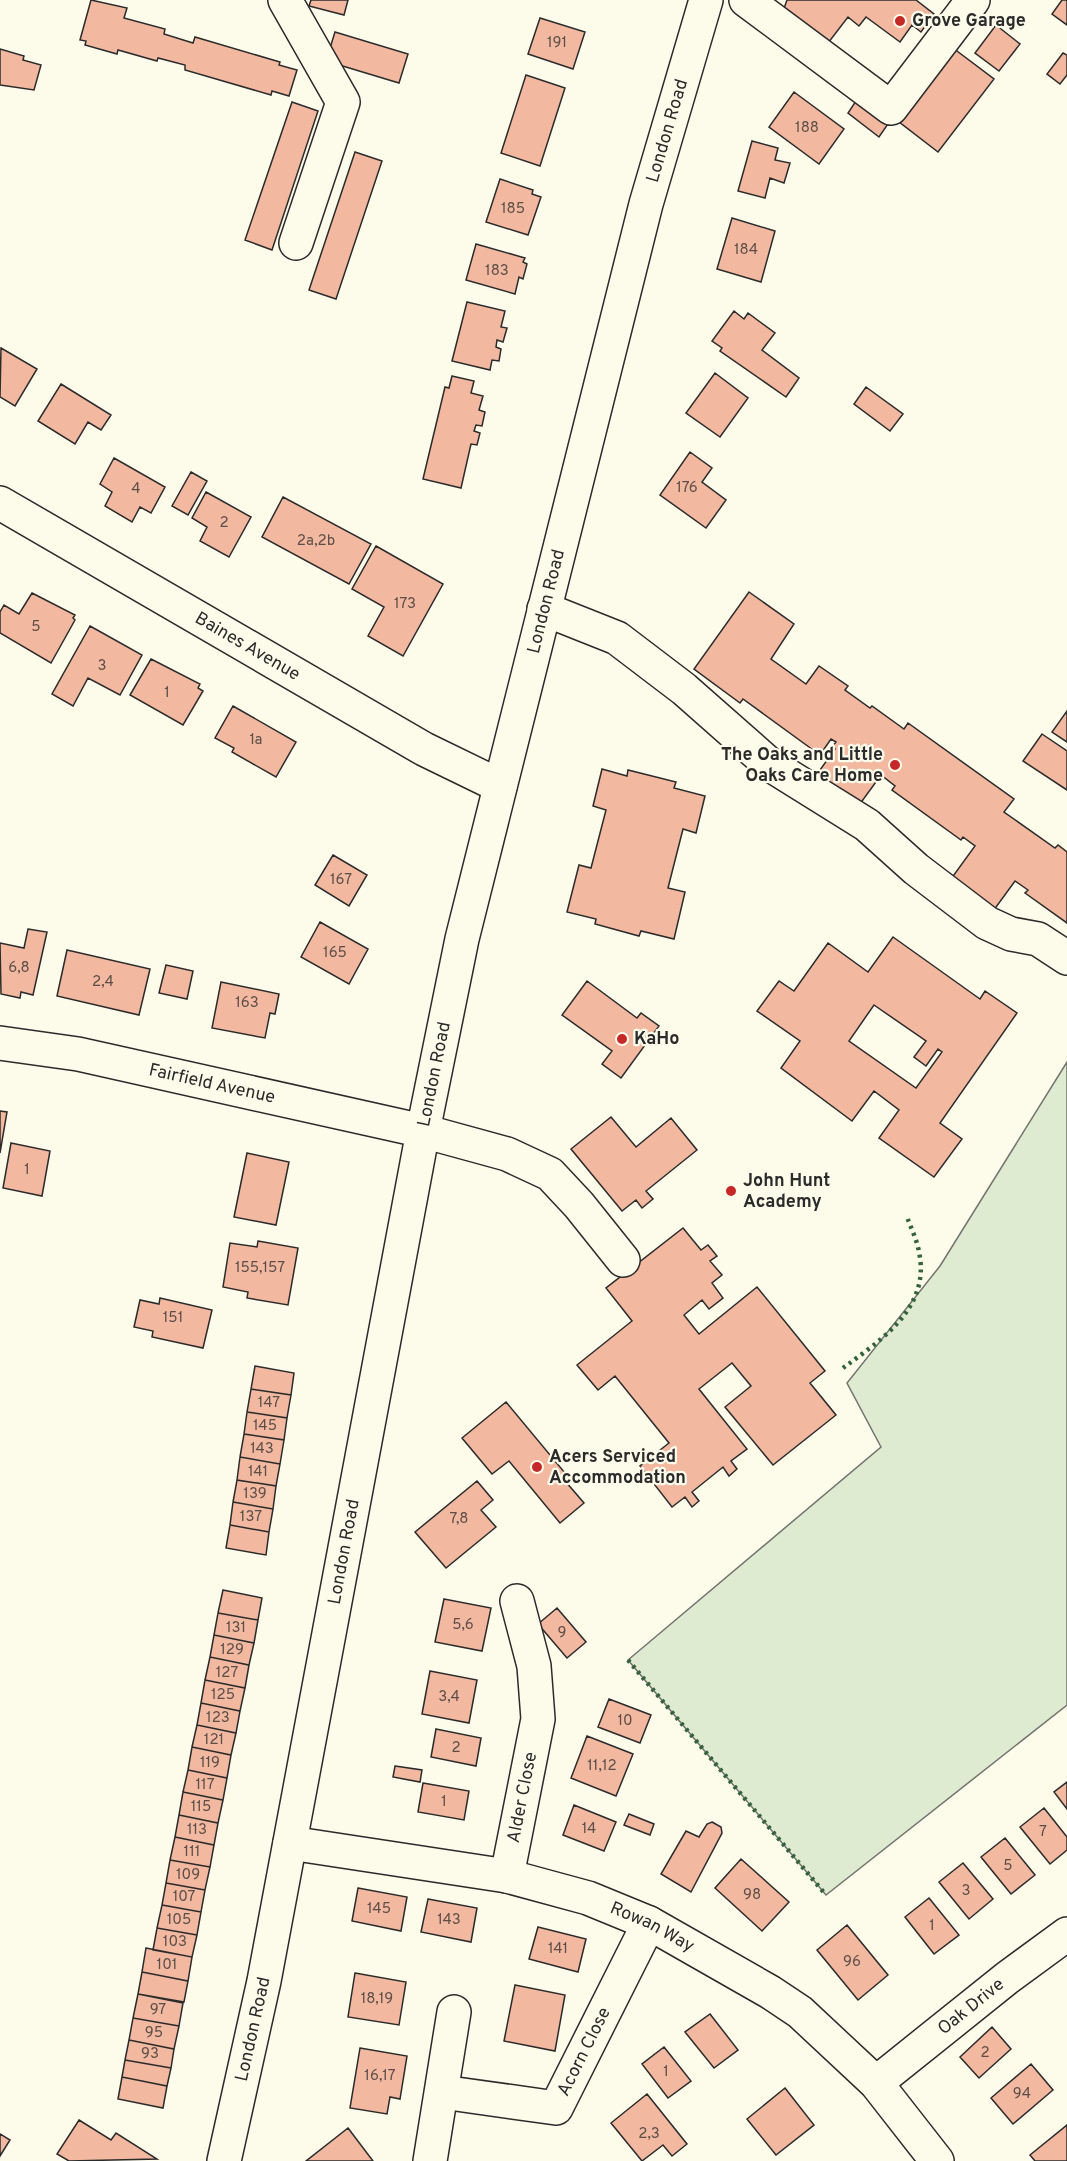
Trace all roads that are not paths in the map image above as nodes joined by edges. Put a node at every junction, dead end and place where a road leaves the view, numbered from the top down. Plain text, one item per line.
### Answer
1 (285, 0) edge
2 (706, 0) edge
3 (746, 0) edge
4 (973, 0) edge
5 (296, 243) dead end
6 (0, 503) edge
7 (544, 609) junction
8 (500, 786) junction
9 (1067, 958) edge
10 (0, 1043) edge
11 (423, 1131) junction
12 (623, 1260) dead end
13 (517, 1601) dead end
14 (290, 1843) junction
15 (507, 1876) junction
16 (649, 1923) junction
17 (1067, 1934) edge
18 (454, 2012) dead end
19 (876, 2083) junction
20 (442, 2092) junction
21 (224, 2161) edge
22 (430, 2161) edge
23 (937, 2161) edge

1 - 5 street
2 - 7 street, London Road
3 - 4 street
6 - 8 street, Baines Avenue
7 - 8 street, London Road
7 - 9 street
8 - 11 street, London Road
10 - 11 street, Fairfield Avenue
11 - 12 street, Fairfield Avenue
11 - 14 street, London Road
13 - 15 street, Alder Close
14 - 15 street, Rowan Way
14 - 21 street, London Road
15 - 16 street, Rowan Way
16 - 19 street, Rowan Way
16 - 20 street, Acorn Close
17 - 19 street, Oak Drive
18 - 20 street
19 - 23 street, Rowan Way
20 - 22 street

